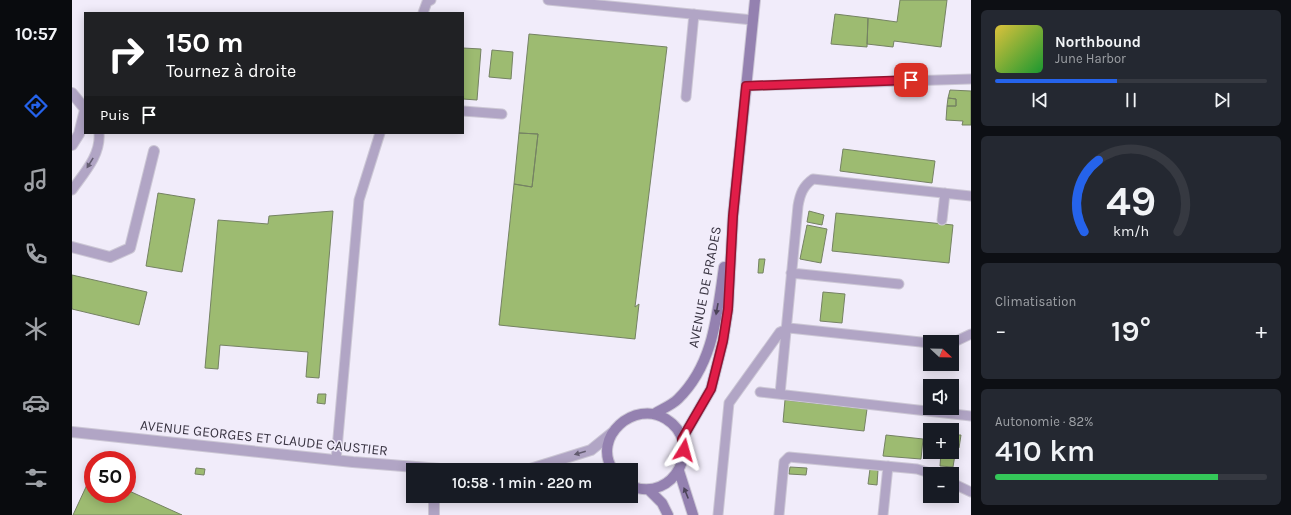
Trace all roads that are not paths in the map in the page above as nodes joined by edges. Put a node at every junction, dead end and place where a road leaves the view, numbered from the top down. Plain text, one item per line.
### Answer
1 (431, 0) edge
2 (548, 0) edge
3 (755, 0) edge
4 (423, 12) edge
5 (694, 14) junction
6 (753, 20) junction
7 (971, 79) edge
8 (746, 86) junction
9 (72, 93) edge
10 (686, 97) dead end
11 (84, 109) edge
12 (464, 111) edge
13 (84, 114) edge
14 (502, 114) dead end
15 (99, 134) edge
16 (380, 134) edge
17 (72, 146) edge
18 (154, 151) dead end
19 (72, 190) edge
20 (945, 193) junction
21 (971, 196) edge
22 (733, 216) junction
23 (942, 220) dead end
24 (72, 248) edge
25 (791, 273) junction
26 (899, 284) dead end
27 (785, 330) junction
28 (971, 334) edge
29 (959, 340) edge
30 (923, 342) edge
31 (760, 392) dead end
32 (780, 394) junction
33 (654, 414) junction
34 (971, 416) edge
35 (72, 432) edge
36 (612, 433) junction
37 (682, 439) junction
38 (336, 460) junction
39 (549, 463) edge
40 (610, 463) edge
41 (406, 466) edge
42 (888, 466) junction
43 (679, 471) junction
44 (923, 471) edge
45 (959, 486) edge
46 (638, 488) edge
47 (649, 490) junction
48 (971, 492) edge
49 (434, 503) edge
50 (434, 515) edge
51 (668, 515) edge
52 (693, 515) edge
53 (718, 515) edge
54 (778, 515) edge
55 (883, 515) edge

1 - 4 lane
2 - 5 lane
3 - 6 main road, AVENUE DE PRADES
5 - 6 lane
5 - 10 lane
6 - 8 main road, AVENUE DE PRADES
7 - 8 lane
8 - 22 main road, AVENUE DE PRADES
9 - 11 street
12 - 14 lane
13 - 17 street
15 -> 19 lane
16 - 38 lane
18 - 24 street
20 - 21 lane
20 - 23 lane
20 - 25 lane
22 -> 33 main road, AVENUE DE PRADES
22 - 37 main road, AVENUE DE PRADES
25 - 26 lane
25 - 27 lane
27 - 30 lane
27 - 32 lane
27 - 53 lane
28 - 29 lane
31 - 32 lane
32 - 34 lane
33 - 36 main road
33 - 37 main road
35 - 38 street, AVENUE GEORGES ET CLAUDE CAUSTIER
36 -> 39 street
36 - 40 main road
37 - 43 main road
38 - 41 street, AVENUE GEORGES ET CLAUDE CAUSTIER
42 - 44 lane
42 - 54 lane
42 - 55 lane
43 - 47 main road
52 -> 43 main road
45 - 48 lane
46 - 47 main road
47 - 51 main road
49 - 50 street

